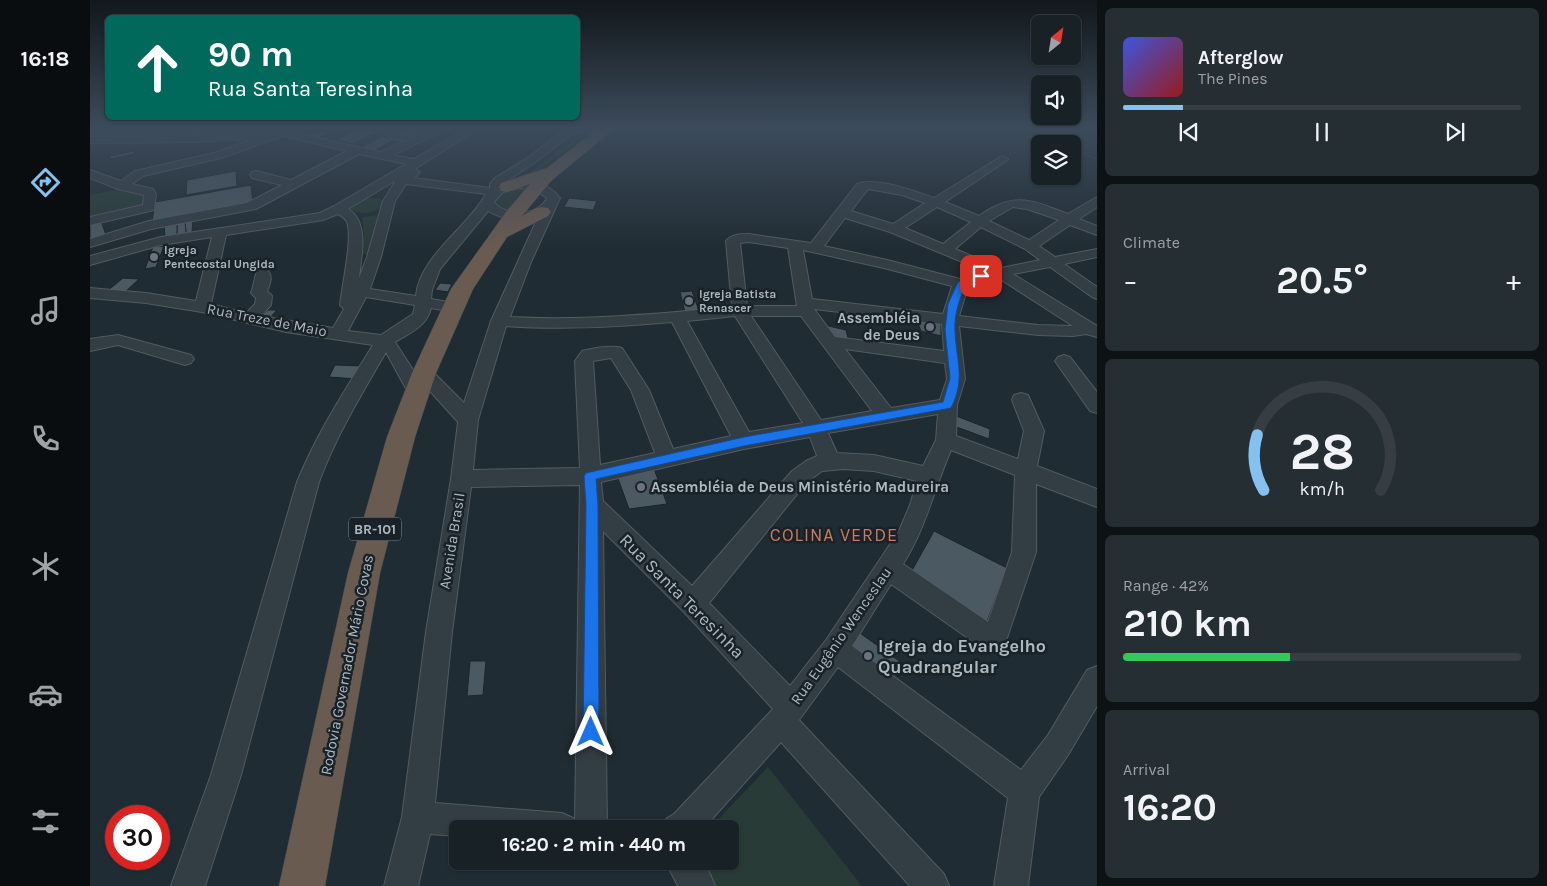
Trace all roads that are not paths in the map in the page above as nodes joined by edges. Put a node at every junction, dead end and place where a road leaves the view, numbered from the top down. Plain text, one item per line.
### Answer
1 (140, 168) edge
2 (161, 168) edge
3 (322, 168) edge
4 (405, 168) edge
5 (418, 168) edge
6 (520, 168) edge
7 (988, 168) edge
8 (556, 169) junction
9 (140, 173) junction
10 (90, 174) edge
11 (256, 175) dead end
12 (388, 178) junction
13 (402, 180) junction
14 (292, 184) junction
15 (122, 186) junction
16 (537, 186) junction
17 (358, 196) junction
18 (1097, 201) edge
19 (938, 203) junction
20 (388, 204) junction
21 (497, 204) junction
22 (251, 206) junction
23 (548, 206) junction
24 (149, 208) junction
25 (354, 213) junction
26 (842, 213) junction
27 (310, 219) junction
28 (1069, 220) junction
29 (90, 221) edge
30 (981, 221) junction
31 (149, 225) junction
32 (895, 229) junction
33 (1097, 231) edge
34 (220, 232) junction
35 (161, 241) junction
36 (90, 243) edge
37 (795, 245) junction
38 (1030, 246) junction
39 (815, 248) junction
40 (945, 250) junction
41 (1097, 253) edge
42 (90, 261) edge
43 (1050, 261) junction
44 (999, 272) junction
45 (263, 273) dead end
46 (961, 284) junction
47 (362, 288) junction
48 (90, 293) edge
49 (1097, 294) edge
50 (423, 296) junction
51 (202, 307) junction
52 (454, 307) junction
53 (805, 307) junction
54 (740, 311) junction
55 (347, 316) junction
56 (677, 317) junction
57 (249, 319) junction
58 (950, 319) junction
59 (499, 321) junction
60 (609, 323) junction
61 (1092, 330) edge
62 (338, 334) junction
63 (384, 341) junction
64 (830, 342) junction
65 (90, 345) edge
66 (616, 352) junction
67 (954, 358) junction
68 (185, 359) dead end
69 (1064, 361) dead end
70 (420, 382) junction
71 (1021, 400) dead end
72 (948, 405) junction
73 (1097, 406) edge
74 (887, 417) junction
75 (468, 420) junction
76 (817, 430) junction
77 (946, 440) junction
78 (744, 442) junction
79 (667, 459) junction
80 (830, 462) junction
81 (1026, 470) junction
82 (590, 476) junction
83 (929, 476) junction
84 (462, 479) junction
85 (1097, 498) edge
86 (592, 505) junction
87 (888, 568) junction
88 (693, 604) junction
89 (835, 649) junction
90 (1097, 680) edge
91 (786, 715) junction
92 (1024, 790) junction
93 (418, 816) junction
94 (462, 820) edge
95 (591, 820) edge
96 (690, 820) edge
97 (687, 870) edge
98 (188, 886) edge
99 (302, 886) edge
100 (402, 886) edge
101 (698, 886) edge
102 (932, 886) edge
103 (1011, 886) edge

1 - 9 street
2 - 9 street
3 - 14 street
4 - 12 street
5 - 13 street
6 - 21 street
7 - 19 street
8 - 16 highway, Rodovia Governador Mário Covas / BR-101
8 - 21 highway
8 - 23 highway
9 - 15 street
10 - 15 street
11 - 14 street
12 - 13 street
12 - 17 street
13 - 20 street
13 - 21 street
14 - 22 street
15 - 24 street
16 - 21 highway, Rodovia Governador Mário Covas / BR-101
16 - 21 street
16 - 23 street
17 - 20 street
17 - 25 street
18 - 28 street
19 - 26 street
19 - 30 street
19 - 32 street
20 - 25 street
20 - 47 street
21 - 23 highway
21 - 23 street
21 - 50 street
21 - 52 highway, Rodovia Governador Mário Covas / BR-101
22 - 27 street
22 - 31 street
23 - 59 street, Avenida Brasil
24 - 29 street
24 - 31 street
25 - 27 street
25 - 55 street
26 - 32 street
26 - 39 street
27 - 34 street
28 - 30 street
28 - 33 street
28 - 38 street
30 - 38 street
30 - 40 street
31 - 35 street
31 - 36 street
32 - 40 street
34 - 35 street
34 - 51 street
35 - 42 street
37 - 39 street
37 - 53 street
37 - 54 street
38 - 43 street
39 - 46 street
40 - 44 street
41 - 43 street
43 - 44 street
43 - 49 street
44 - 46 street
44 - 61 street
45 - 57 street
46 - 58 street, Rua Eugênio Wenceslau
47 - 50 street
47 - 55 street
48 - 51 street, Rua Treze de Maio
50 - 52 street
50 - 63 street
51 - 57 street, Rua Treze de Maio
52 - 70 highway, Rodovia Governador Mário Covas / BR-101
53 - 54 street
53 - 58 street
53 - 64 street
54 - 56 street
54 - 76 street
55 - 62 street
56 - 60 street
56 - 78 street
57 - 62 street, Rua Treze de Maio
58 - 61 street
58 - 67 street, Rua Eugênio Wenceslau
59 - 60 street
59 - 75 street, Avenida Brasil
60 - 66 street
62 - 63 street, Rua Treze de Maio
63 - 70 street
63 - 98 street
64 - 67 street
64 - 74 street
65 - 68 street
66 - 79 street
66 - 82 street
67 - 72 street, Rua Eugênio Wenceslau
69 - 73 street
70 - 75 street
70 - 99 highway, Rodovia Governador Mário Covas / BR-101
71 - 81 street
72 - 74 street
72 - 77 street, Rua Eugênio Wenceslau
74 - 76 street
75 - 84 street, Avenida Brasil
76 - 78 street
76 - 80 street
77 - 81 street
77 - 83 street, Rua Eugênio Wenceslau
78 - 79 street
79 - 82 street
80 - 83 street
80 - 88 street
81 - 85 street
81 - 87 street
82 - 84 street
82 - 86 street
83 - 87 street, Rua Eugênio Wenceslau
84 - 93 street, Avenida Brasil
86 - 88 street, Rua Santa Teresinha
86 - 95 street
87 - 89 street, Rua Eugênio Wenceslau
88 - 91 street, Rua Santa Teresinha
89 - 91 street, Rua Eugênio Wenceslau
89 - 92 street
90 - 92 street
91 - 96 street, Rua Eugênio Wenceslau
91 - 102 street, Rua Santa Teresinha
92 - 103 street
93 - 94 street
93 - 100 street, Avenida Brasil
97 - 101 street

